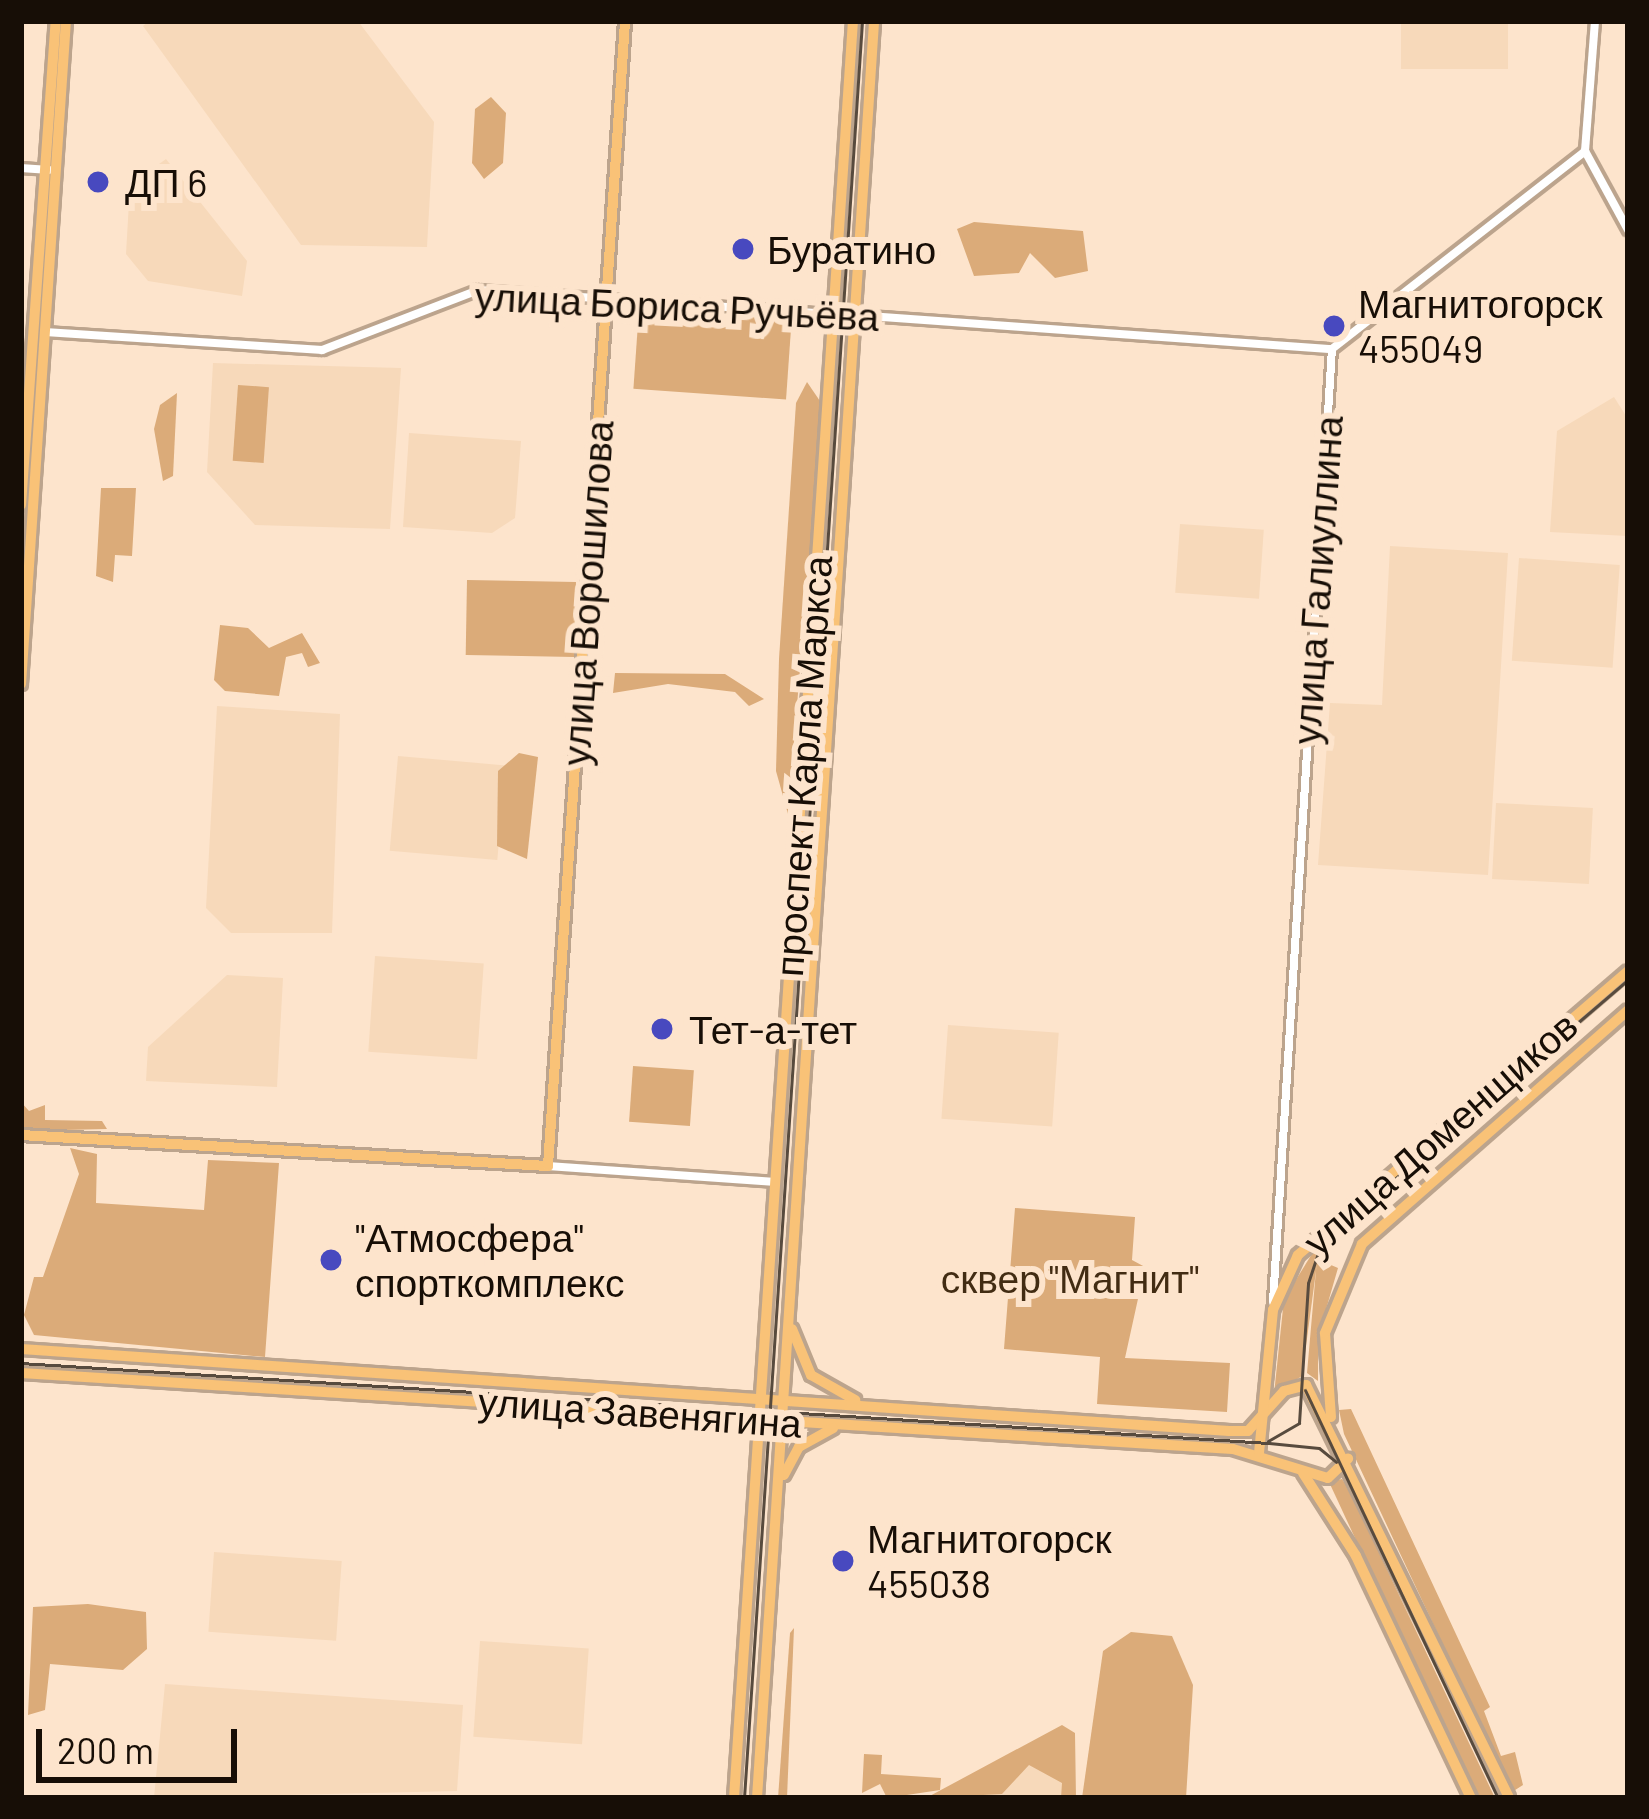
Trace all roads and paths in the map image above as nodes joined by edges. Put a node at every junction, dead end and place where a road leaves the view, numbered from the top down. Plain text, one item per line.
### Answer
1 (56, 21) edge
2 (66, 21) edge
3 (625, 21) edge
4 (853, 21) edge
5 (874, 21) edge
6 (1595, 21) edge
7 (1585, 151) junction
8 (21, 168) edge
9 (51, 170) junction
10 (1628, 230) edge
11 (607, 300) junction
12 (833, 314) junction
13 (854, 315) junction
14 (39, 331) junction
15 (1332, 349) junction
16 (21, 505) edge
17 (21, 684) edge
18 (1628, 971) edge
19 (1628, 1010) edge
20 (21, 1135) edge
21 (548, 1166) junction
22 (775, 1182) junction
23 (1275, 1262) junction
24 (1292, 1264) junction
25 (1273, 1310) junction
26 (790, 1319) junction
27 (21, 1346) edge
28 (21, 1375) edge
29 (758, 1399) junction
30 (784, 1401) junction
31 (870, 1405) junction
32 (1262, 1417) junction
33 (757, 1421) junction
34 (783, 1423) junction
35 (844, 1425) junction
36 (1336, 1435) junction
37 (1259, 1454) junction
38 (1348, 1459) junction
39 (1295, 1468) junction
40 (778, 1496) junction
41 (734, 1798) edge
42 (757, 1798) edge
43 (1471, 1798) edge
44 (1508, 1798) edge

1 - 9 main road
2 - 9 main road
3 - 11 main road, улица Ворошилова
4 - 12 main road, проспект Карла Маркса
5 - 13 main road, проспект Карла Маркса
6 - 7 street
7 - 10 street
7 - 15 street
8 - 9 street
9 - 14 main road
11 - 12 street, улица Бориса Ручьёва
11 - 14 street, улица Бориса Ручьёва
11 - 21 main road, улица Ворошилова
12 - 13 main road, улица Бориса Ручьёва
12 - 22 main road, проспект Карла Маркса
13 - 15 street, улица Бориса Ручьёва
13 - 26 main road, проспект Карла Маркса
14 - 16 main road
14 - 17 main road
15 - 23 street, улица Галиуллина
18 - 24 main road, улица Доменщиков
19 - 36 main road, улица Доменщиков
20 - 21 main road
21 - 22 street
22 - 29 main road, проспект Карла Маркса
23 - 24 street
23 - 25 street, улица Галиуллина
24 - 25 main road, улица Доменщиков
25 - 32 main road, улица Галиуллина
26 - 30 main road, проспект Карла Маркса
26 - 31 main road
27 - 29 main road, улица Завенягина
28 - 33 main road, улица Завенягина
29 - 30 main road, улица Завенягина
29 - 33 main road, проспект Карла Маркса
30 - 31 main road, улица Завенягина
30 - 34 main road, проспект Карла Маркса
31 - 32 main road, улица Завенягина
32 - 36 main road
32 - 37 main road, улица Галиуллина
33 - 34 main road, улица Завенягина
33 - 41 main road, проспект Карла Маркса
34 - 35 main road, улица Завенягина
34 - 40 main road, проспект Карла Маркса
35 - 37 main road, улица Завенягина
35 - 40 main road
36 - 38 main road
37 - 39 main road
38 - 39 main road
38 - 44 main road
39 - 43 main road
40 - 42 main road, проспект Карла Маркса

